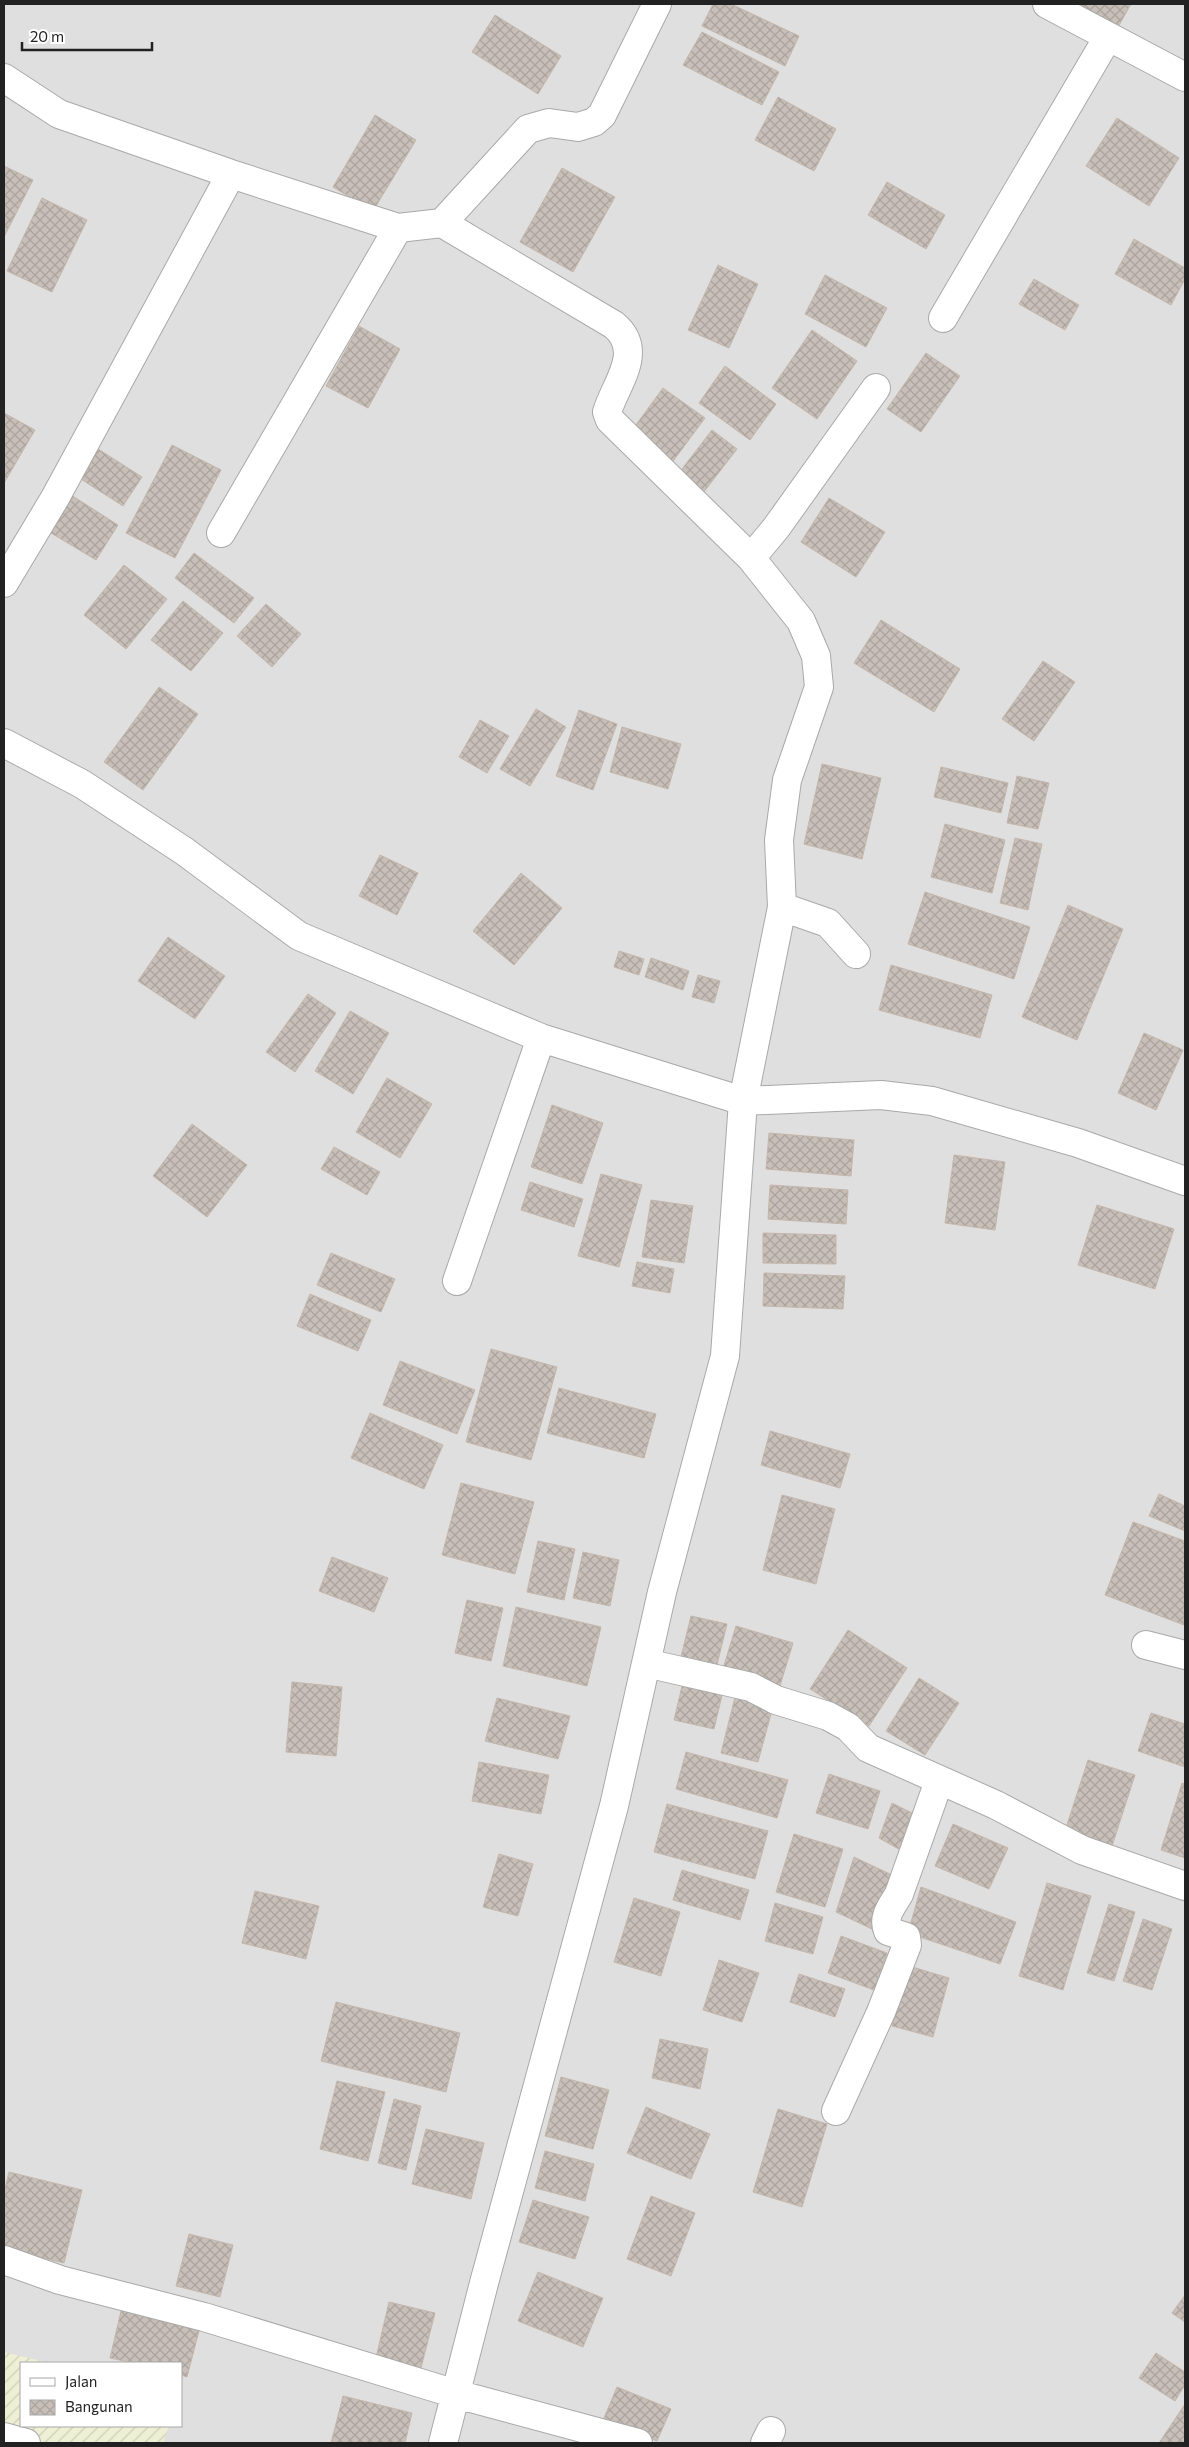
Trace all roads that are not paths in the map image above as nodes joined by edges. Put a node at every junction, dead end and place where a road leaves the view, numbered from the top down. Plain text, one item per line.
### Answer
1 (657, 4) edge
2 (1047, 4) edge
3 (1108, 36) junction
4 (1185, 77) edge
5 (4, 78) edge
6 (231, 174) junction
7 (442, 223) junction
8 (398, 228) junction
9 (943, 318) dead end
10 (876, 388) dead end
11 (221, 533) dead end
12 (751, 558) junction
13 (4, 583) edge
14 (4, 743) edge
15 (782, 907) junction
16 (856, 954) dead end
17 (541, 1038) junction
18 (743, 1101) junction
19 (1185, 1182) edge
20 (457, 1281) dead end
21 (1146, 1645) dead end
22 (1185, 1655) edge
23 (646, 1663) junction
24 (939, 1780) junction
25 (1185, 1886) edge
26 (836, 2111) dead end
27 (4, 2260) edge
28 (456, 2394) junction
29 (4, 2437) edge
30 (26, 2443) edge
31 (443, 2443) edge
32 (638, 2443) edge

1 - 7 street
2 - 3 street
3 - 4 street
3 - 9 street
5 - 6 street
6 - 8 street
6 - 13 street
7 - 8 street
7 - 12 street
8 - 11 street
10 - 12 street
12 - 15 street
14 - 17 street
15 - 16 street
15 - 18 street
17 - 18 street
17 - 20 street
18 - 19 street
18 - 23 street
21 - 22 street
23 - 24 street
23 - 28 street
24 - 25 street
24 - 26 street
27 - 28 street
28 - 31 street
28 - 32 street
29 - 30 street

